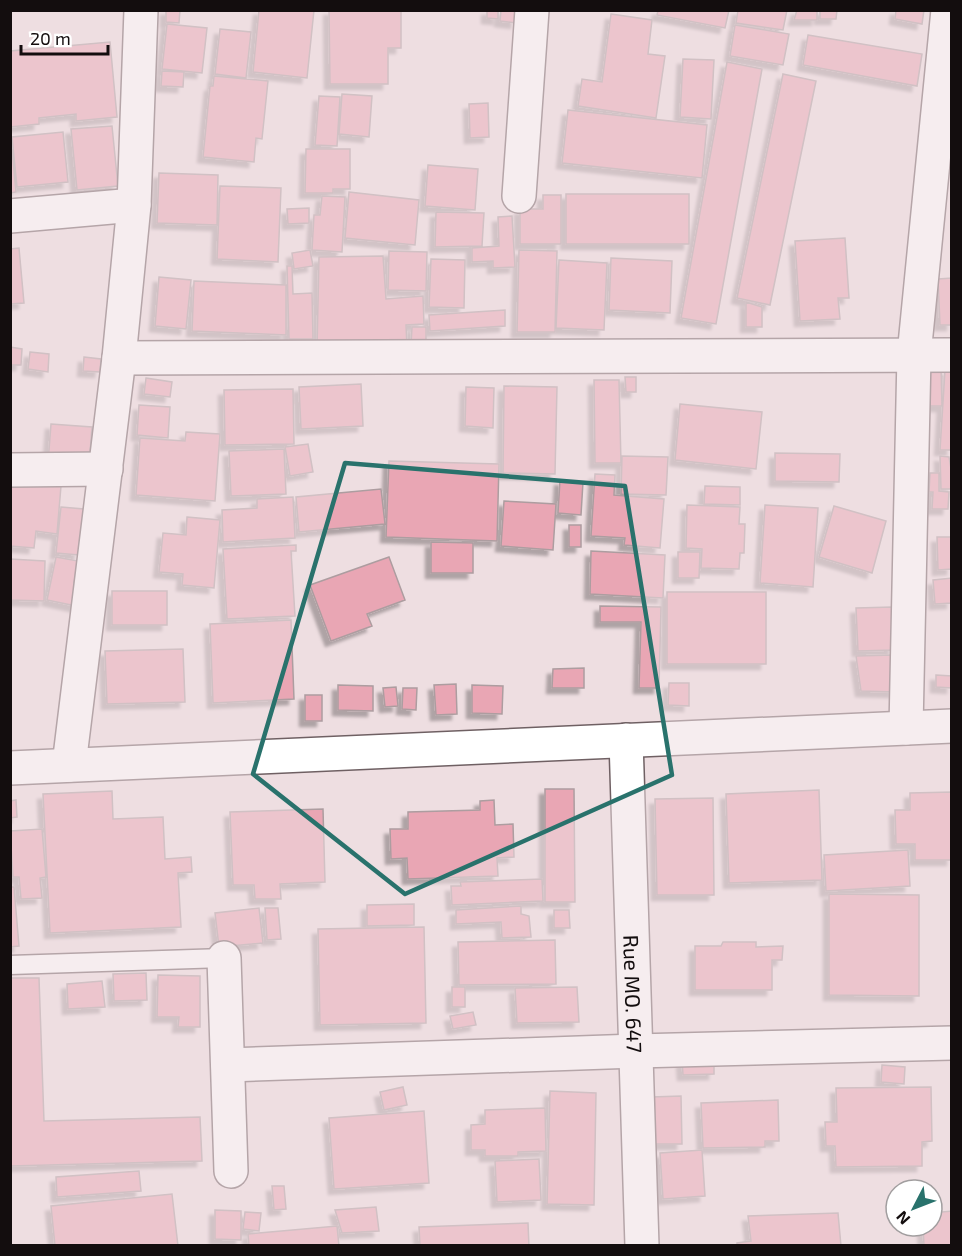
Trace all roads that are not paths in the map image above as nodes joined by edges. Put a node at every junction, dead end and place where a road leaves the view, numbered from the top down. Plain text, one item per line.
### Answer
1 (141, 10) edge
2 (532, 10) edge
3 (948, 10) edge
4 (519, 196) dead end
5 (134, 205) junction
6 (10, 216) edge
7 (914, 355) junction
8 (951, 355) edge
9 (119, 358) junction
10 (106, 469) junction
11 (10, 470) edge
12 (951, 726) edge
13 (906, 728) junction
14 (626, 741) junction
15 (69, 765) junction
16 (10, 768) edge
17 (224, 958) joint
18 (10, 965) edge
19 (951, 1043) edge
20 (636, 1052) junction
21 (228, 1065) junction
22 (231, 1171) dead end
23 (642, 1245) edge

1 - 5 street
2 - 4 street
3 - 7 street
5 - 6 street
5 - 9 street
7 - 8 street
7 - 9 street
7 - 13 street
9 - 10 street
10 - 11 street
10 - 15 street
12 - 13 street
13 - 14 street
14 - 15 street
14 - 20 street, Rue MO. 647
15 - 16 street
17 - 18 lane
17 - 21 street
19 - 20 street
20 - 21 street
20 - 23 street, Rue MO. 647
21 - 22 street

